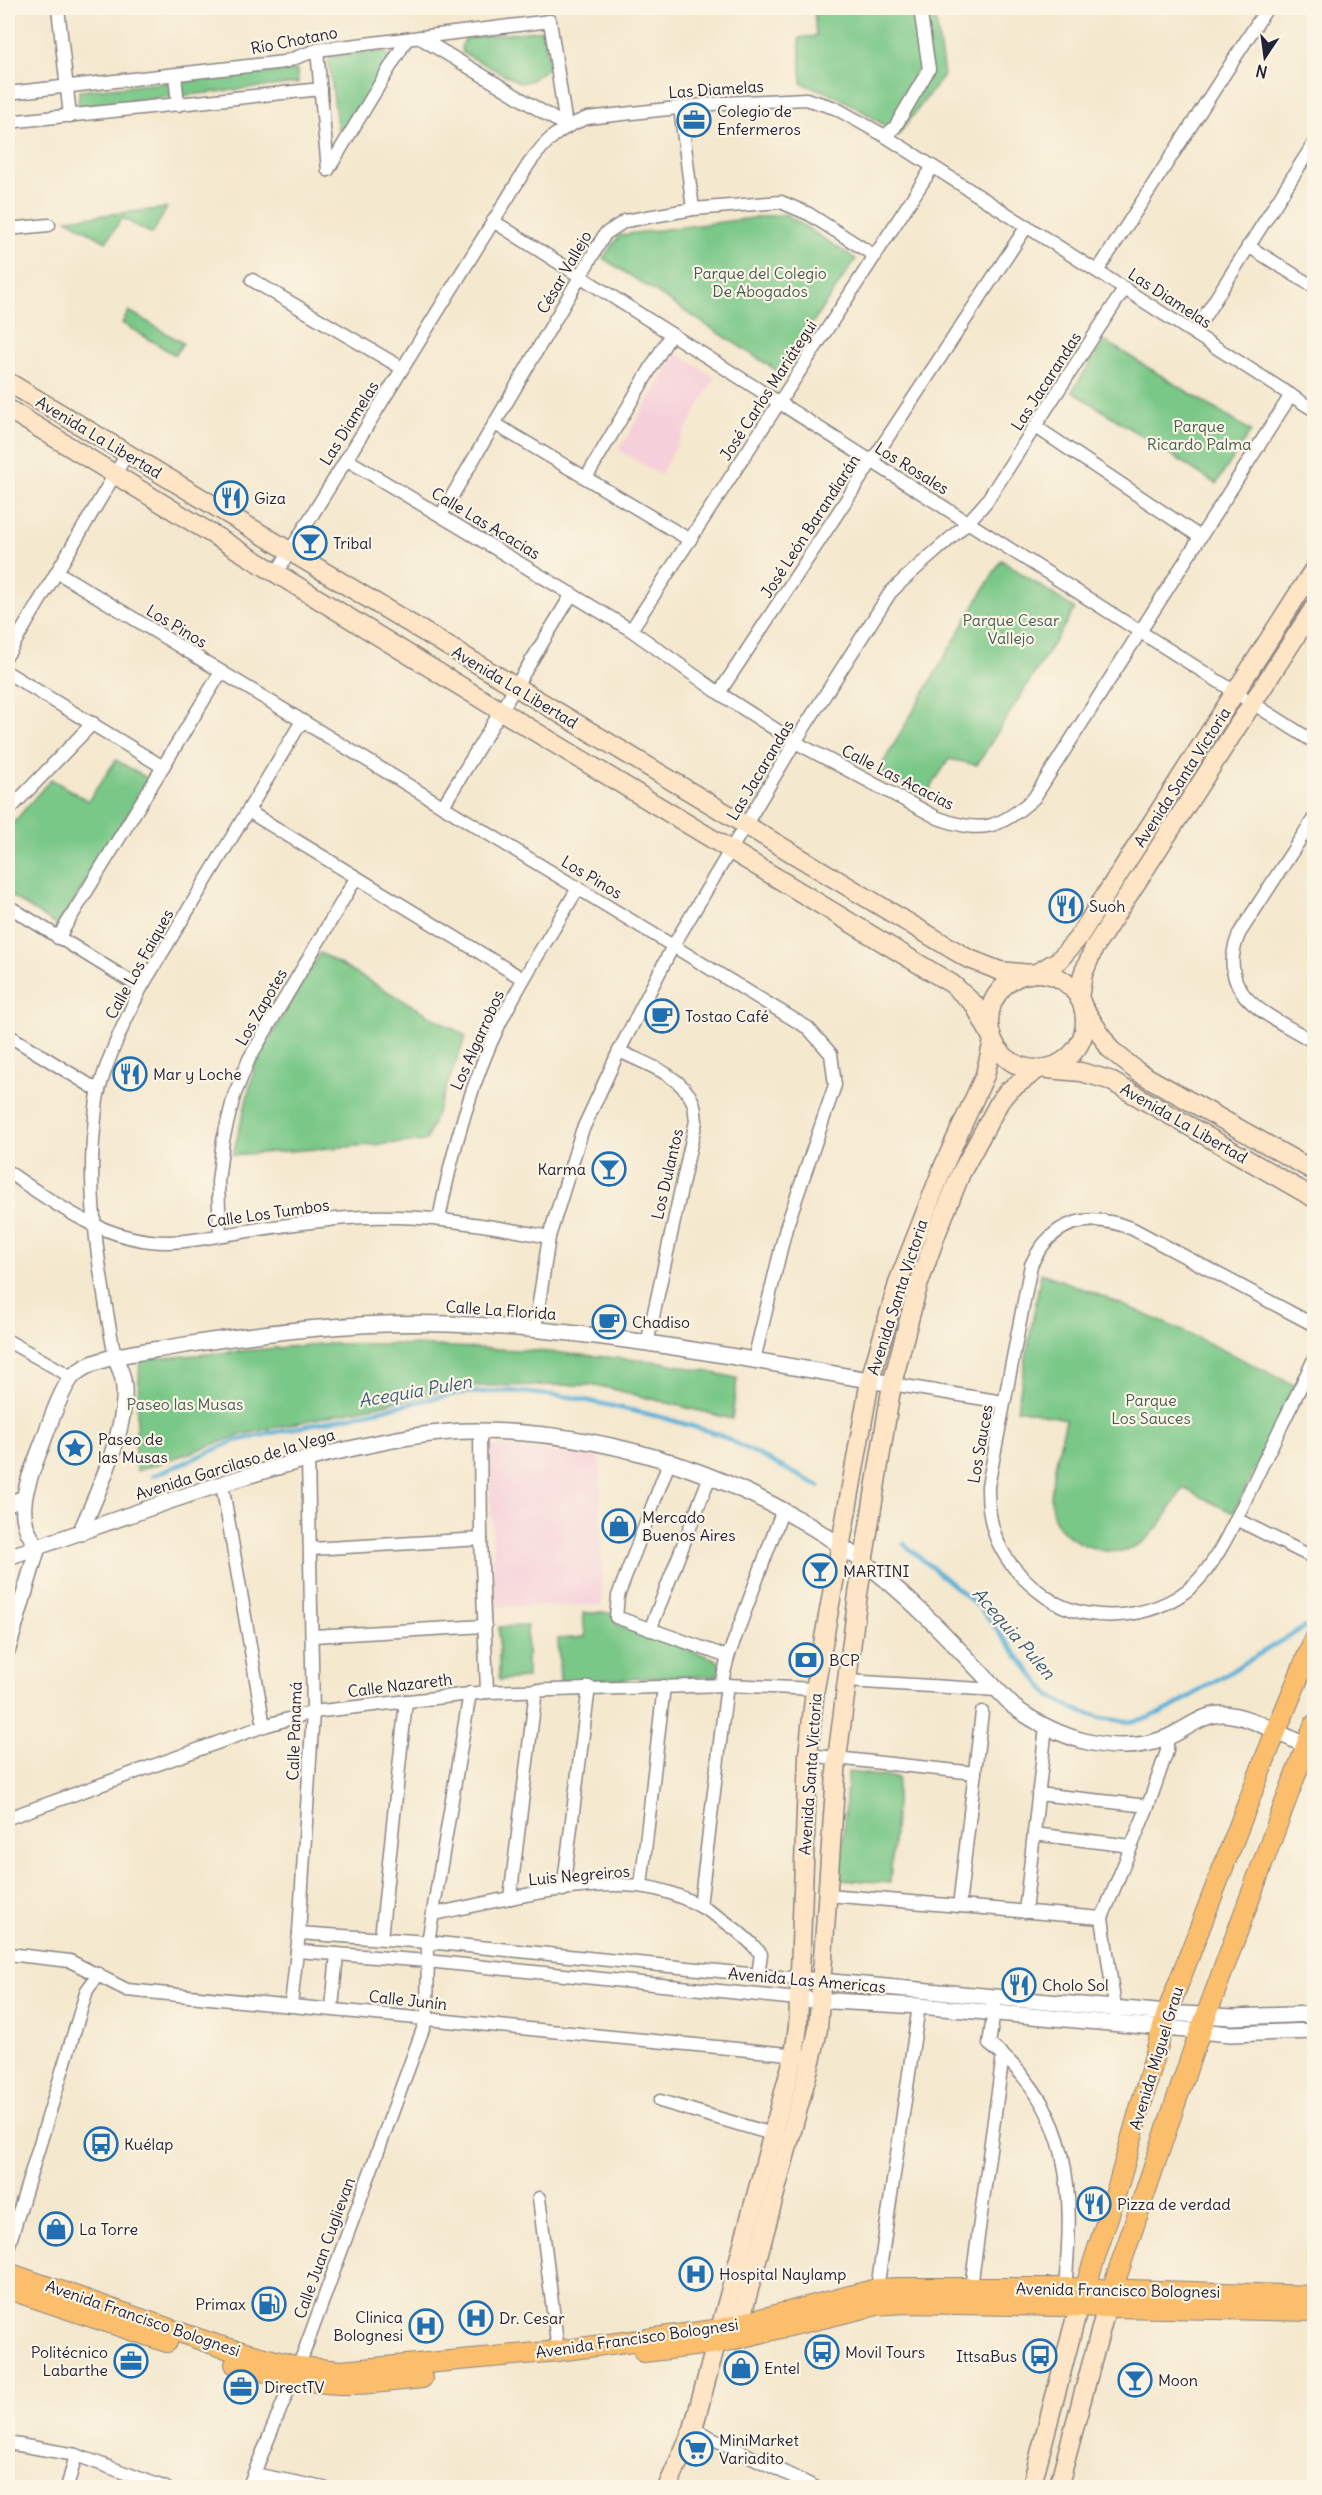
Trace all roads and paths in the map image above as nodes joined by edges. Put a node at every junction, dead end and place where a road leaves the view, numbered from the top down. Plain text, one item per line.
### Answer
1 (58, 8) edge
2 (1267, 8) edge
3 (921, 15) dead end
4 (413, 38) junction
5 (317, 50) junction
6 (175, 75) junction
7 (67, 88) junction
8 (321, 89) junction
9 (8, 93) edge
10 (178, 105) junction
11 (680, 107) junction
12 (70, 116) junction
13 (8, 122) edge
14 (566, 126) junction
15 (885, 136) junction
16 (1314, 143) edge
17 (932, 168) junction
18 (693, 209) junction
19 (493, 221) junction
20 (49, 225) dead end
21 (1027, 226) junction
22 (8, 229) edge
23 (1248, 246) junction
24 (875, 256) junction
25 (1098, 270) junction
26 (581, 277) junction
27 (252, 280) dead end
28 (1314, 287) edge
29 (1125, 288) junction
30 (1194, 333) junction
31 (671, 334) junction
32 (402, 369) junction
33 (8, 382) edge
34 (1291, 395) junction
35 (779, 403) junction
36 (8, 409) edge
37 (1314, 411) edge
38 (495, 424) junction
39 (1036, 427) junction
40 (127, 454) junction
41 (346, 459) junction
42 (872, 461) junction
43 (116, 473) junction
44 (585, 478) junction
45 (441, 515) junction
46 (969, 523) junction
47 (1200, 537) junction
48 (690, 540) junction
49 (290, 552) junction
50 (1314, 569) edge
51 (57, 572) junction
52 (277, 572) junction
53 (572, 594) junction
54 (1314, 608) edge
55 (631, 630) junction
56 (1139, 631) junction
57 (8, 654) edge
58 (221, 672) junction
59 (8, 673) edge
60 (516, 687) junction
61 (1236, 692) junction
62 (719, 693) junction
63 (1253, 703) junction
64 (501, 711) junction
65 (302, 721) junction
66 (93, 723) junction
67 (795, 742) junction
68 (1314, 742) edge
69 (164, 767) junction
70 (443, 806) junction
71 (8, 811) edge
72 (248, 811) junction
73 (1314, 818) edge
74 (746, 826) junction
75 (731, 851) junction
76 (356, 878) junction
77 (578, 888) junction
78 (8, 906) edge
79 (58, 938) junction
80 (673, 946) junction
81 (1033, 974) junction
82 (524, 979) junction
83 (141, 988) junction
84 (1081, 1002) junction
85 (8, 1035) edge
86 (992, 1039) junction
87 (1314, 1042) edge
88 (619, 1051) junction
89 (1041, 1069) junction
90 (99, 1091) junction
91 (1314, 1171) edge
92 (8, 1172) edge
93 (1314, 1198) edge
94 (439, 1219) junction
95 (94, 1225) junction
96 (220, 1235) junction
97 (549, 1237) junction
98 (1314, 1325) edge
99 (535, 1329) junction
100 (8, 1341) edge
101 (646, 1344) junction
102 (115, 1358) junction
103 (1314, 1359) edge
104 (754, 1360) junction
105 (72, 1377) junction
106 (870, 1380) junction
107 (892, 1384) junction
108 (1003, 1402) junction
109 (480, 1431) junction
110 (308, 1457) junction
111 (670, 1461) junction
112 (710, 1476) junction
113 (222, 1484) junction
114 (24, 1498) junction
115 (8, 1504) edge
116 (783, 1509) junction
117 (1236, 1518) junction
118 (80, 1533) junction
119 (481, 1539) junction
120 (840, 1545) junction
121 (38, 1547) junction
122 (311, 1549) junction
123 (8, 1557) edge
124 (1314, 1558) edge
125 (863, 1561) junction
126 (485, 1626) junction
127 (650, 1629) junction
128 (313, 1636) junction
129 (1314, 1640) edge
130 (8, 1649) edge
131 (728, 1657) junction
132 (847, 1681) junction
133 (724, 1685) junction
134 (664, 1686) junction
135 (589, 1688) junction
136 (815, 1689) junction
137 (536, 1690) junction
138 (998, 1690) junction
139 (487, 1692) junction
140 (470, 1693) junction
141 (406, 1701) junction
142 (313, 1712) junction
143 (982, 1712) dead end
144 (1314, 1725) edge
145 (264, 1726) junction
146 (1046, 1727) junction
147 (1275, 1733) junction
148 (1167, 1738) junction
149 (1307, 1746) junction
150 (808, 1755) junction
151 (837, 1759) junction
152 (975, 1773) junction
153 (1038, 1794) junction
154 (1148, 1806) junction
155 (8, 1818) edge
156 (1034, 1834) junction
157 (1131, 1846) junction
158 (641, 1886) junction
159 (563, 1890) junction
160 (828, 1895) junction
161 (510, 1898) junction
162 (700, 1906) junction
163 (959, 1906) junction
164 (1025, 1912) junction
165 (433, 1914) junction
166 (1102, 1918) junction
167 (299, 1933) junction
168 (381, 1938) junction
169 (428, 1942) junction
170 (297, 1951) junction
171 (8, 1954) edge
172 (337, 1954) junction
173 (426, 1961) junction
174 (99, 1974) junction
175 (758, 1975) junction
176 (799, 1978) junction
177 (822, 1981) junction
178 (995, 1998) junction
179 (798, 1999) junction
180 (821, 2000) junction
181 (291, 2005) junction
182 (919, 2006) junction
183 (332, 2008) junction
184 (1116, 2009) junction
185 (1314, 2014) edge
186 (993, 2015) junction
187 (427, 2018) junction
188 (1164, 2021) junction
189 (1203, 2023) junction
190 (1118, 2025) junction
191 (1314, 2031) edge
192 (1003, 2055) junction
193 (803, 2056) junction
194 (660, 2101) dead end
195 (782, 2137) junction
196 (539, 2198) dead end
197 (8, 2248) edge
198 (8, 2273) edge
199 (971, 2287) junction
200 (8, 2289) edge
201 (877, 2289) junction
202 (1076, 2294) junction
203 (1314, 2296) edge
204 (1109, 2298) junction
205 (1314, 2311) edge
206 (729, 2333) junction
207 (558, 2351) junction
208 (295, 2373) junction
209 (693, 2429) junction
210 (8, 2443) edge
211 (76, 2455) junction
212 (254, 2474) junction
213 (66, 2487) edge
214 (166, 2487) edge
215 (248, 2487) edge
216 (324, 2487) edge
217 (667, 2487) edge
218 (817, 2487) edge
219 (1031, 2487) edge
220 (1058, 2487) edge

1 - 7 street
2 - 25 street
3 - 15 street
4 - 5 street, Río Chotano
4 - 8 street
4 - 14 street
4 - 14 street, Río Chotano
5 - 6 street, Río Chotano
5 - 8 street
6 - 7 street, Río Chotano
6 - 10 street
7 - 9 street, Río Chotano
7 - 12 street
8 - 10 street
10 - 12 street
11 - 14 street, Las Diamelas
11 - 15 street, Las Diamelas
11 - 18 street
12 - 13 street
14 - 19 street, Las Diamelas
15 - 17 street, Las Diamelas
16 - 23 street
17 - 21 street, Las Diamelas
17 - 24 street, José Carlos Mariátegui
18 - 24 street, César Vallejo
18 - 26 street, César Vallejo
19 - 26 street, Los Rosales
19 - 32 street, Las Diamelas
20 - 22 street
21 - 25 street, Las Diamelas
21 - 42 street, José León Barandiarán
23 - 28 street
23 - 30 street
24 - 35 street, José Carlos Mariátegui
25 - 29 street, Las Diamelas
26 - 31 street, Los Rosales
26 - 38 street, César Vallejo
27 - 32 street
29 - 30 street, Las Diamelas
29 - 39 street, Las Jacarandas
30 - 34 street, Las Diamelas
31 - 35 street, Los Rosales
31 - 44 street
32 - 41 street, Las Diamelas
33 - 40 main road, Avenida La Libertad
34 - 37 street, Las Diamelas
34 - 47 street, Calle Las Acacias
35 - 42 street, Los Rosales
35 - 48 street, José Carlos Mariátegui
36 - 43 main road, Avenida La Libertad
38 - 44 street
38 - 45 street, César Vallejo
39 - 46 street, Las Jacarandas
39 - 47 street
40 - 43 street
40 - 49 main road, Avenida La Libertad
41 - 45 street, Calle Las Acacias
41 - 49 street, Las Diamelas
42 - 46 street, Los Rosales
42 - 62 street, José León Barandiarán
43 - 51 street
43 - 52 main road, Avenida La Libertad
44 - 48 street
45 - 53 street, Calle Las Acacias
46 - 56 street, Los Rosales
46 - 67 street, Las Jacarandas
47 - 56 street, Calle Las Acacias
48 - 55 street, José Carlos Mariátegui
49 - 52 street, Las Diamelas
49 - 60 main road, Avenida La Libertad
50 - 61 main road, Avenida Santa Victoria
51 - 57 street
51 - 58 street, Los Pinos
52 - 64 main road, Avenida La Libertad
53 - 55 street, Calle Las Acacias
53 - 60 street
54 - 63 main road, Avenida Santa Victoria
55 - 62 street, Calle Las Acacias
56 - 61 street, Los Rosales
56 - 67 street, Calle Las Acacias
58 - 65 street, Los Pinos
58 - 69 street
59 - 66 street
60 - 64 street
60 - 74 main road, Avenida La Libertad
61 - 63 street, Los Rosales
61 - 81 main road, Avenida Santa Victoria
62 - 67 street, Calle Las Acacias
63 - 68 street, Los Rosales
63 - 84 main road, Avenida Santa Victoria
64 - 70 street
64 - 75 main road, Avenida La Libertad
65 - 70 street, Los Pinos
65 - 72 street, Calle Los Faiques
66 - 69 street
66 - 71 street
67 - 74 street, Las Jacarandas
69 - 79 street
70 - 77 street, Los Pinos
72 - 76 street
72 - 83 street, Calle Los Faiques
73 - 87 street
74 - 75 street, Las Jacarandas
74 - 81 main road, Avenida La Libertad
75 - 80 street, Las Jacarandas
75 - 86 main road, Avenida La Libertad
76 - 82 street
76 - 96 street, Los Zapotes
77 - 80 street, Los Pinos
77 - 82 street, Los Algarrobos
78 - 79 street
79 - 83 street
80 - 88 street, Las Jacarandas
80 - 104 street, Los Pinos
81 - 84 main road
81 - 86 main road
82 - 94 street, Los Algarrobos
83 - 90 street, Calle Los Faiques
84 - 89 main road
84 - 91 main road, Avenida La Libertad
85 - 90 street
86 - 89 main road
86 - 106 main road, Avenida Santa Victoria
88 - 97 street, Las Jacarandas
88 - 101 street, Los Dulantos
89 - 93 main road, Avenida La Libertad
89 - 107 main road, Avenida Santa Victoria
90 - 95 street, Calle Los Faiques
92 - 95 street, Calle Los Tumbos
94 - 96 street, Calle Los Tumbos
94 - 97 street, Calle Los Tumbos
95 - 96 street, Calle Los Tumbos
95 - 102 street, Calle Los Faiques
97 - 99 street, Las Jacarandas
98 - 108 street, Los Sauces
99 - 101 street, Calle La Florida
99 - 102 street, Calle La Florida
100 - 105 street
101 - 104 street, Calle La Florida
102 - 105 street, Calle La Florida
102 - 118 street
103 - 117 street, Los Sauces
104 - 106 street, Calle La Florida
105 - 114 street
106 - 107 street, Calle La Florida
106 - 120 main road, Avenida Santa Victoria
107 - 108 street, Calle La Florida
107 - 125 main road, Avenida Santa Victoria
108 - 117 street, Los Sauces
109 - 110 street, Avenida Garcilaso de la Vega
109 - 111 street, Avenida Garcilaso de la Vega
109 - 119 street
110 - 113 street, Avenida Garcilaso de la Vega
110 - 122 street, Calle Panamá
111 - 112 street, Avenida Garcilaso de la Vega
111 - 127 street
112 - 116 street, Avenida Garcilaso de la Vega
112 - 127 street
113 - 118 street, Avenida Garcilaso de la Vega
113 - 145 street
114 - 115 street
114 - 121 street
116 - 120 street, Avenida Garcilaso de la Vega
116 - 131 street
117 - 124 street
118 - 121 street, Avenida Garcilaso de la Vega
119 - 122 street
119 - 126 street
120 - 125 street, Avenida Garcilaso de la Vega
120 - 136 main road, Avenida Santa Victoria
121 - 123 street, Avenida Garcilaso de la Vega
121 - 130 street
122 - 128 street, Calle Panamá
125 - 132 main road, Avenida Santa Victoria
125 - 138 street, Avenida Garcilaso de la Vega
126 - 128 street
126 - 139 street
127 - 131 street
128 - 142 street, Calle Panamá
129 - 147 main road, Avenida Miguel Grau
131 - 133 street
132 - 138 street
132 - 151 main road, Avenida Santa Victoria
133 - 134 street, Calle Nazareth
133 - 136 street, Calle Nazareth
133 - 162 street
134 - 135 street, Calle Nazareth
134 - 158 street
135 - 137 street, Calle Nazareth
135 - 159 street
136 - 150 main road, Avenida Santa Victoria
137 - 139 street, Calle Nazareth
137 - 161 street
138 - 146 street, Avenida Garcilaso de la Vega
139 - 140 street, Calle Nazareth
140 - 141 street, Calle Nazareth
140 - 165 street
141 - 142 street, Calle Nazareth
141 - 168 street
142 - 145 street, Calle Nazareth
142 - 167 street, Calle Panamá
143 - 152 street
144 - 149 main road, Avenida Miguel Grau
145 - 155 street, Calle Nazareth
146 - 148 street, Avenida Garcilaso de la Vega
146 - 153 street
147 - 148 street, Avenida Garcilaso de la Vega
147 - 149 street, Avenida Garcilaso de la Vega
147 - 188 main road, Avenida Miguel Grau
148 - 154 street
149 - 189 main road, Avenida Miguel Grau
150 - 151 street
150 - 176 main road, Avenida Santa Victoria
151 - 152 street
151 - 160 main road, Avenida Santa Victoria
152 - 163 street
153 - 154 street
153 - 156 street
154 - 157 street
156 - 157 street
156 - 164 street
157 - 166 street
158 - 159 street, Luis Negreiros
158 - 162 street, Luis Negreiros
159 - 161 street, Luis Negreiros
160 - 163 street
160 - 177 main road, Avenida Santa Victoria
161 - 165 street, Luis Negreiros
162 - 175 street, Luis Negreiros
163 - 164 street
164 - 166 street
165 - 169 street
166 - 184 street
167 - 168 street, Avenida Las Americas
167 - 170 street, Calle Panamá
168 - 169 street, Avenida Las Americas
169 - 173 street
169 - 175 street, Avenida Las Americas
170 - 172 street, Avenida Las Americas
170 - 181 street, Calle Panamá
171 - 174 street, Calle Junín
172 - 173 street, Avenida Las Americas
172 - 183 street
173 - 179 street, Avenida Las Americas
173 - 187 street
174 - 181 street, Calle Junín
174 - 197 street
175 - 176 street, Avenida Las Americas
176 - 177 street, Avenida Las Americas
176 - 179 main road, Avenida Santa Victoria
177 - 178 street, Avenida Las Americas
177 - 180 main road, Avenida Santa Victoria
178 - 184 street, Avenida Las Americas
178 - 186 street
179 - 180 street, Avenida Las Americas
179 - 193 main road, Avenida Santa Victoria
180 - 182 street, Avenida Las Americas
180 - 193 main road, Avenida Santa Victoria
181 - 183 street, Calle Junín
182 - 186 street, Avenida Las Americas
182 - 201 street
183 - 187 street, Calle Junín
184 - 188 street, Avenida Las Americas
184 - 190 street
185 - 189 street, Avenida Las Americas
186 - 190 street, Avenida Las Americas
186 - 192 street
187 - 193 street, Calle Junín
187 - 208 street, Calle Juan Cuglievan
188 - 189 street, Avenida Las Americas
188 - 190 street, Avenida Las Americas
188 - 202 main road, Avenida Miguel Grau
189 - 191 street, Avenida Las Americas
189 - 204 main road, Avenida Miguel Grau
192 - 199 street
192 - 202 street
193 - 195 main road, Avenida Santa Victoria
194 - 195 street
195 - 206 main road, Avenida Santa Victoria
196 - 207 street
198 - 208 main road, Avenida Francisco Bolognesi
199 - 201 main road, Avenida Francisco Bolognesi
199 - 202 main road, Avenida Francisco Bolognesi
200 - 208 main road, Avenida Francisco Bolognesi
201 - 206 main road, Avenida Francisco Bolognesi
202 - 204 main road, Avenida Francisco Bolognesi
202 - 206 main road, Avenida Francisco Bolognesi
202 - 219 main road, Avenida Miguel Grau
203 - 204 main road, Avenida Francisco Bolognesi
204 - 205 main road, Avenida Francisco Bolognesi
204 - 220 main road, Avenida Miguel Grau
206 - 207 main road, Avenida Francisco Bolognesi
206 - 208 main road, Avenida Francisco Bolognesi
206 - 209 main road, Avenida Santa Victoria
207 - 208 main road, Avenida Francisco Bolognesi
208 - 212 street, Calle Juan Cuglievan
209 - 217 main road, Avenida Santa Victoria
209 - 218 street
210 - 211 street
211 - 213 street
211 - 214 street
212 - 215 street, Calle Juan Cuglievan
212 - 216 street

